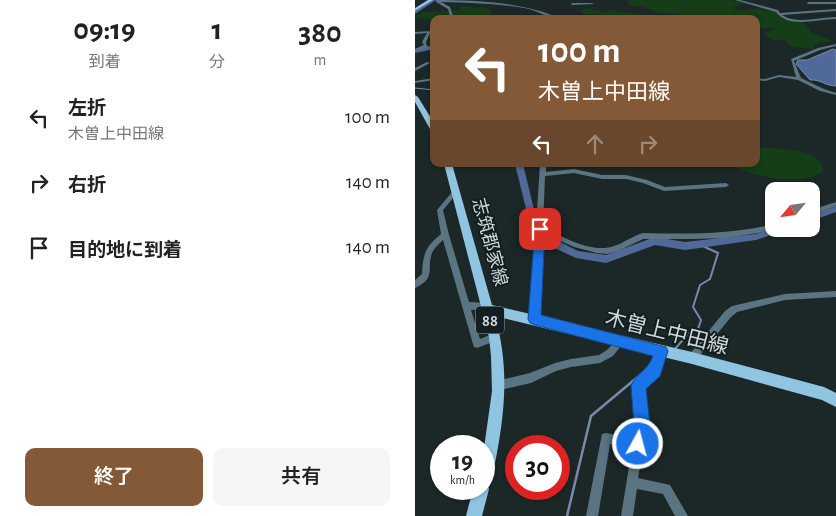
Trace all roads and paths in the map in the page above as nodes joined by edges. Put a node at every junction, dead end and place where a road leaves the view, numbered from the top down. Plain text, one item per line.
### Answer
1 (434, 0) edge
2 (490, 0) edge
3 (737, 0) edge
4 (805, 0) edge
5 (450, 1) edge
6 (827, 1) edge
7 (483, 2) junction
8 (817, 2) edge
9 (808, 3) junction
10 (836, 3) edge
11 (443, 4) junction
12 (572, 4) dead end
13 (592, 4) dead end
14 (415, 10) edge
15 (836, 10) edge
16 (817, 11) junction
17 (779, 14) junction
18 (451, 15) edge
19 (549, 15) edge
20 (836, 18) edge
21 (430, 32) edge
22 (415, 33) edge
23 (430, 34) edge
24 (424, 42) junction
25 (415, 43) edge
26 (836, 45) edge
27 (415, 50) edge
28 (428, 63) dead end
29 (415, 70) edge
30 (760, 79) edge
31 (799, 79) junction
32 (430, 80) edge
33 (415, 82) edge
34 (836, 94) edge
35 (415, 97) edge
36 (419, 111) edge
37 (430, 123) edge
38 (450, 167) edge
39 (543, 167) edge
40 (543, 174) junction
41 (726, 185) dead end
42 (455, 192) junction
43 (836, 204) edge
44 (820, 210) edge
45 (765, 229) edge
46 (540, 232) junction
47 (445, 235) junction
48 (415, 285) edge
49 (836, 294) edge
50 (466, 306) junction
51 (487, 307) junction
52 (535, 319) junction
53 (495, 337) junction
54 (621, 341) junction
55 (661, 351) junction
56 (693, 358) junction
57 (500, 385) junction
58 (836, 400) edge
59 (494, 435) edge
60 (638, 444) junction
61 (632, 482) junction
62 (478, 500) edge
63 (474, 516) edge
64 (592, 516) edge
65 (627, 516) edge
66 (682, 516) edge

1 - 5 street
1 - 11 street
1 - 14 main road
2 - 7 street
3 - 17 street
4 - 9 street
5 - 7 street
5 - 11 street
6 - 8 street
7 - 19 street
8 - 9 street
8 - 10 street
9 - 16 street
11 - 18 street
12 - 13 street
15 - 16 street
16 - 17 street
17 - 20 street
21 - 22 street
23 - 24 street
24 - 25 street
24 - 27 street
26 - 31 street
28 - 29 street
30 - 31 street
31 - 34 street
32 - 33 street
35 - 36 main road
36 - 37 main road
38 - 42 main road, 志筑郡家線 / 88
39 - 40 street
40 - 41 street
40 - 46 street
42 - 47 street
42 - 51 main road, 志筑郡家線 / 88
43 - 44 street
45 - 46 street
46 - 52 street
47 - 48 street
47 - 50 street
49 - 56 street
50 - 51 street
50 - 53 street
51 - 52 main road, 木曽上中田線
51 - 53 main road, 志筑郡家線 / 88
52 - 54 main road, 木曽上中田線
53 - 57 main road, 志筑郡家線 / 88
54 - 55 main road, 木曽上中田線
54 - 57 street
55 - 56 main road, 木曽上中田線
55 - 60 street
56 - 58 main road, 木曽上中田線
57 - 59 main road, 志筑郡家線 / 88
60 - 61 street
60 - 64 street
61 - 65 street
61 - 66 street
62 - 63 main road

